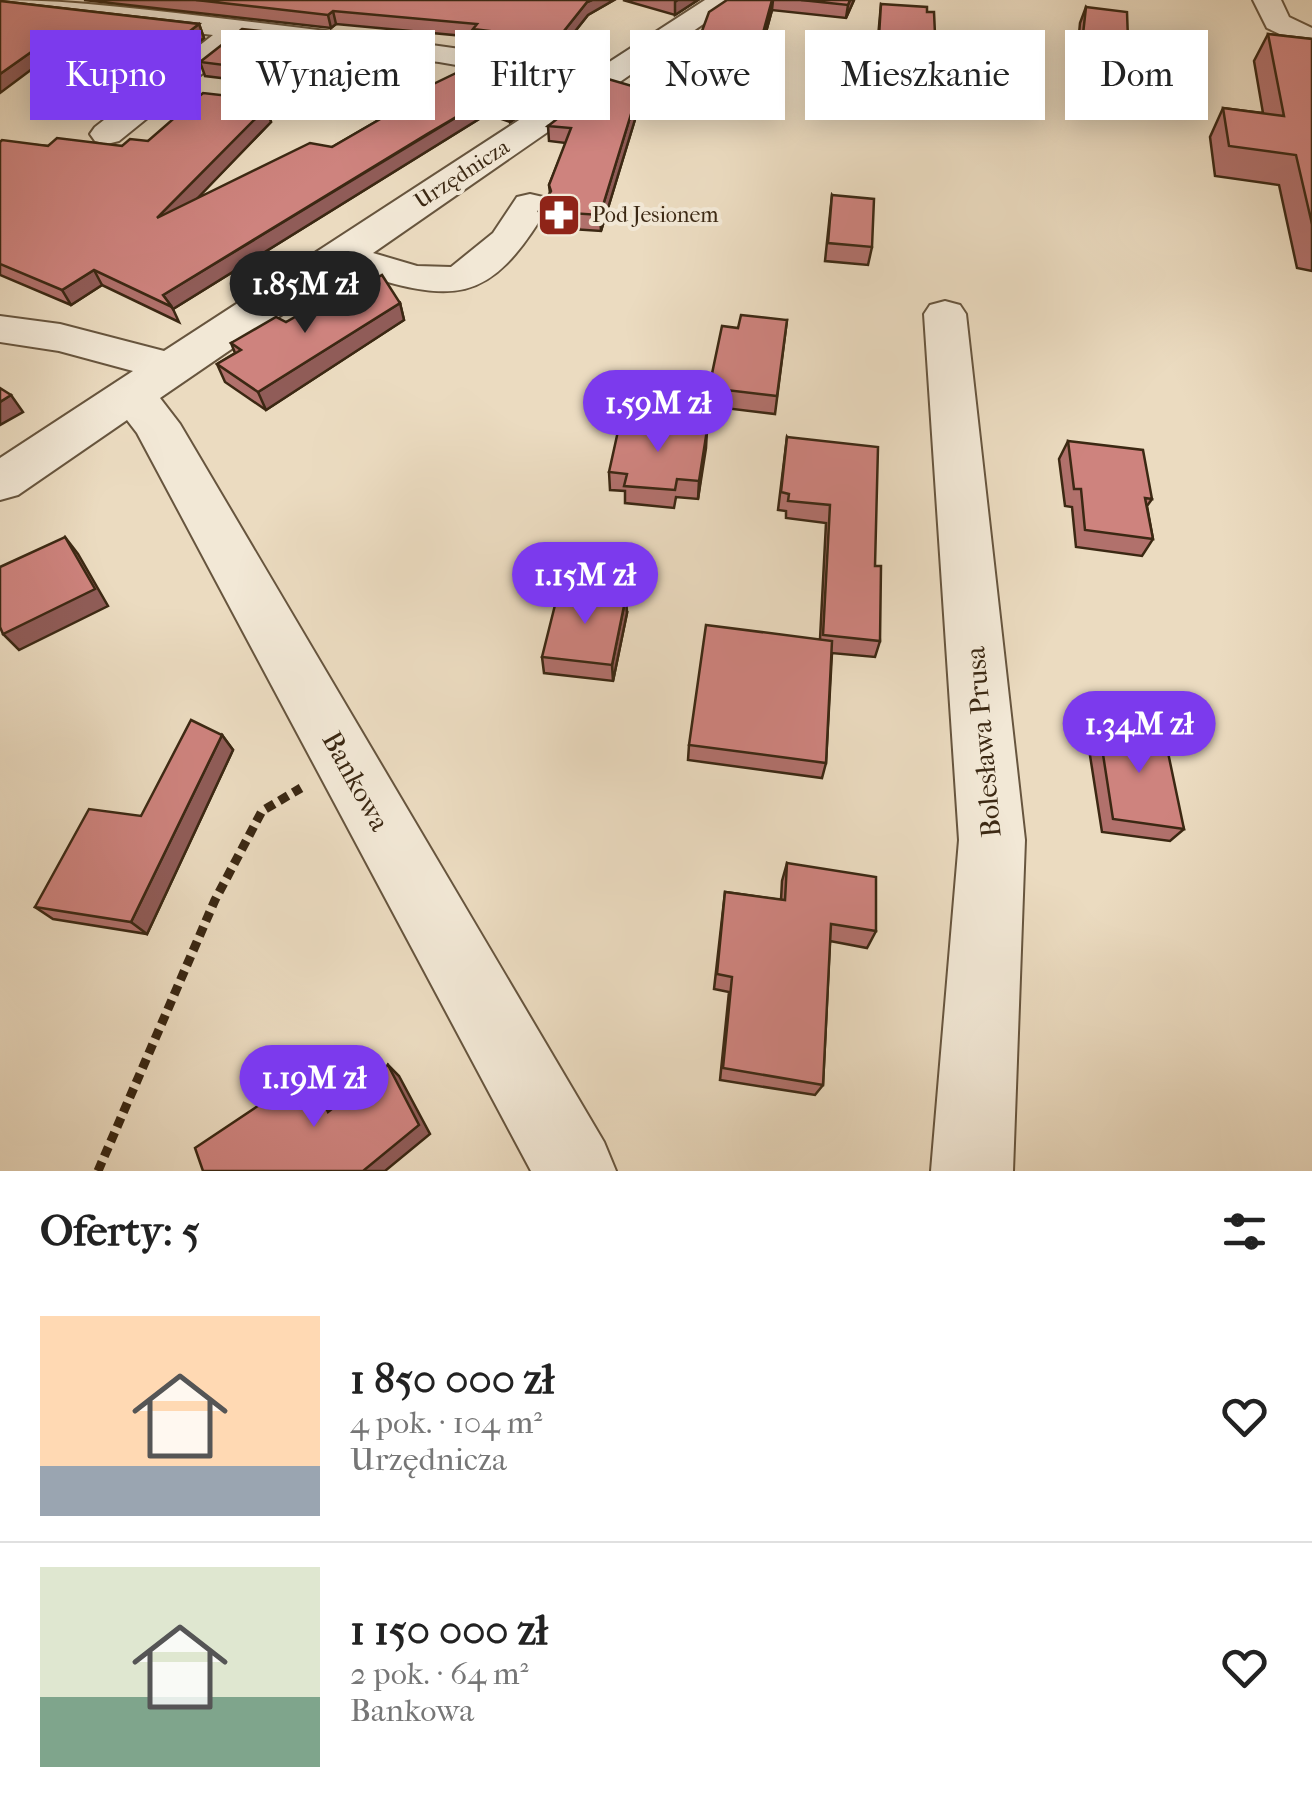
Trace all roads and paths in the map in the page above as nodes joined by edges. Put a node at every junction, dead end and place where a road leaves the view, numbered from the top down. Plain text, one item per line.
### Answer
1 (724, 0) edge
2 (1267, 0) edge
3 (20, 2) edge
4 (291, 11) edge
5 (244, 30) edge
6 (254, 30) edge
7 (1312, 40) edge
8 (221, 53) edge
9 (610, 77) edge
10 (544, 120) edge
11 (107, 134) dead end
12 (530, 205) dead end
13 (338, 255) junction
14 (945, 314) dead end
15 (0, 329) edge
16 (152, 382) junction
17 (0, 482) edge
18 (345, 762) junction
19 (98, 1171) edge
20 (574, 1171) edge
21 (972, 1171) edge

1 - 9 street, Urzędnicza
2 - 7 street
3 - 5 street
4 - 6 street
8 - 11 street
10 - 13 street, Urzędnicza
12 - 13 street
13 - 16 street, Urzędnicza
14 - 21 street, Bolesława Prusa
15 - 16 street
16 - 17 street, Urzędnicza
16 - 18 street, Bankowa
18 - 19 path
18 - 20 street, Bankowa

